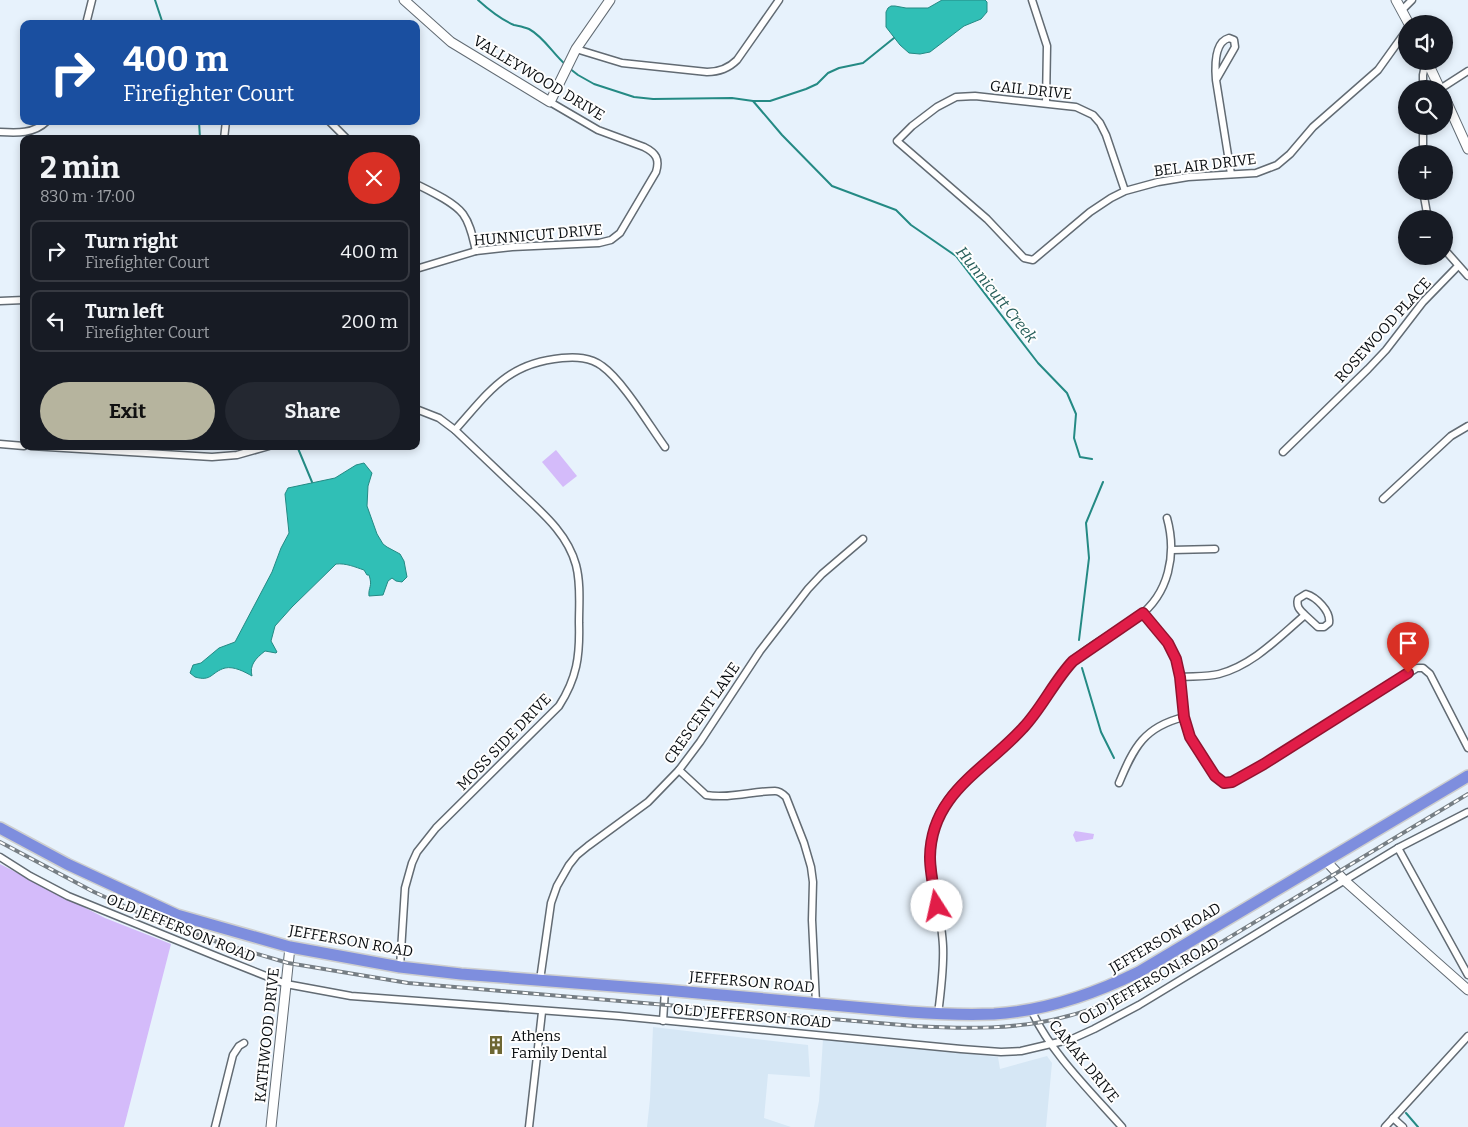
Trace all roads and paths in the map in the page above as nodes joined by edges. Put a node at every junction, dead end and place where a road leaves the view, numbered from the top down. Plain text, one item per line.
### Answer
1 (92, 0) edge
2 (404, 0) edge
3 (610, 0) edge
4 (779, 0) edge
5 (1032, 0) edge
6 (1396, 0) edge
7 (1412, 0) edge
8 (1402, 10) junction
9 (1404, 15) edge
10 (87, 20) edge
11 (1398, 42) edge
12 (576, 49) junction
13 (1468, 71) edge
14 (1216, 80) junction
15 (1453, 81) edge
16 (550, 102) junction
17 (1046, 103) junction
18 (1453, 116) edge
19 (43, 125) edge
20 (333, 125) edge
21 (0, 132) edge
22 (343, 135) edge
23 (897, 141) joint
24 (1468, 149) edge
25 (656, 172) joint
26 (1231, 174) junction
27 (420, 186) edge
28 (1125, 191) junction
29 (476, 252) junction
30 (1453, 260) edge
31 (1458, 266) junction
32 (420, 268) edge
33 (1468, 276) edge
34 (0, 300) edge
35 (20, 300) edge
36 (420, 411) edge
37 (1468, 426) edge
38 (455, 430) junction
39 (0, 444) edge
40 (20, 446) edge
41 (665, 447) dead end
42 (97, 450) edge
43 (255, 450) edge
44 (1283, 452) dead end
45 (1383, 499) dead end
46 (1167, 518) dead end
47 (863, 539) dead end
48 (1215, 549) dead end
49 (1172, 550) junction
50 (1143, 613) junction
51 (1305, 615) junction
52 (1180, 677) junction
53 (1184, 717) junction
54 (1468, 748) edge
55 (679, 770) junction
56 (1468, 776) edge
57 (1119, 783) dead end
58 (1468, 812) edge
59 (0, 828) edge
60 (1398, 848) junction
61 (0, 858) edge
62 (1326, 861) junction
63 (1344, 880) junction
64 (290, 947) junction
65 (400, 967) junction
66 (1468, 975) edge
67 (540, 980) junction
68 (286, 984) junction
69 (665, 990) junction
70 (1468, 990) edge
71 (816, 1003) junction
72 (1031, 1009) junction
73 (542, 1012) junction
74 (938, 1014) junction
75 (663, 1021) junction
76 (1468, 1036) edge
77 (244, 1043) dead end
78 (1051, 1045) junction
79 (1393, 1118) junction
80 (215, 1127) edge
81 (271, 1127) edge
82 (529, 1127) edge
83 (1122, 1127) edge
84 (1385, 1127) edge
85 (1403, 1127) edge

1 - 10 street
2 - 16 street, VALLEYWOOD DRIVE
3 - 12 street
4 - 12 street
5 - 17 street
6 - 8 street
7 - 8 street
8 - 9 street
11 - 26 street, BEL AIR DRIVE
12 - 16 street
13 - 15 street
14 - 14 street
14 - 26 street
16 - 25 street, VALLEYWOOD DRIVE
17 - 23 street, GAIL DRIVE
17 - 28 street, GAIL DRIVE
18 - 24 street
19 - 21 street
20 - 22 street
23 - 28 street, BEL AIR DRIVE
25 - 29 street, HUNNICUT DRIVE
26 - 28 street, BEL AIR DRIVE
27 - 29 street
29 - 32 street, HUNNICUT DRIVE
30 - 31 street
31 - 33 street
31 - 44 street, ROSEWOOD PLACE
34 - 35 street
36 - 38 street, MOSS SIDE DRIVE
37 - 45 street
38 - 41 street
38 - 65 street, MOSS SIDE DRIVE
39 - 40 street
42 - 43 street
46 - 49 street
47 - 55 street, CRESCENT LANE
48 - 49 street
49 - 50 street
50 - 52 street
50 - 74 street
51 - 51 street
51 - 52 street
52 - 53 street
53 - 54 street
53 - 57 street
55 - 67 street, CRESCENT LANE
55 - 71 street
56 - 62 highway, JEFFERSON ROAD
58 - 60 street, OLD JEFFERSON ROAD
59 - 64 highway, JEFFERSON ROAD
60 - 63 street, OLD JEFFERSON ROAD
60 - 66 street
61 - 68 street, OLD JEFFERSON ROAD
62 - 63 street
62 - 72 highway, JEFFERSON ROAD
63 - 70 street
63 - 78 street, OLD JEFFERSON ROAD
64 - 65 highway, JEFFERSON ROAD
64 - 68 street, KATHWOOD DRIVE
65 - 67 highway, JEFFERSON ROAD
67 - 69 highway, JEFFERSON ROAD
68 - 73 street, OLD JEFFERSON ROAD
68 - 81 street, KATHWOOD DRIVE
69 - 71 highway, JEFFERSON ROAD
69 - 75 street
71 - 74 highway, JEFFERSON ROAD
72 - 74 highway, JEFFERSON ROAD
72 - 78 street, CAMAK DRIVE
73 - 75 street, OLD JEFFERSON ROAD
73 - 82 street
75 - 78 street, OLD JEFFERSON ROAD
76 - 79 street
77 - 80 street
78 - 83 street, CAMAK DRIVE
79 - 84 street
79 - 85 street

